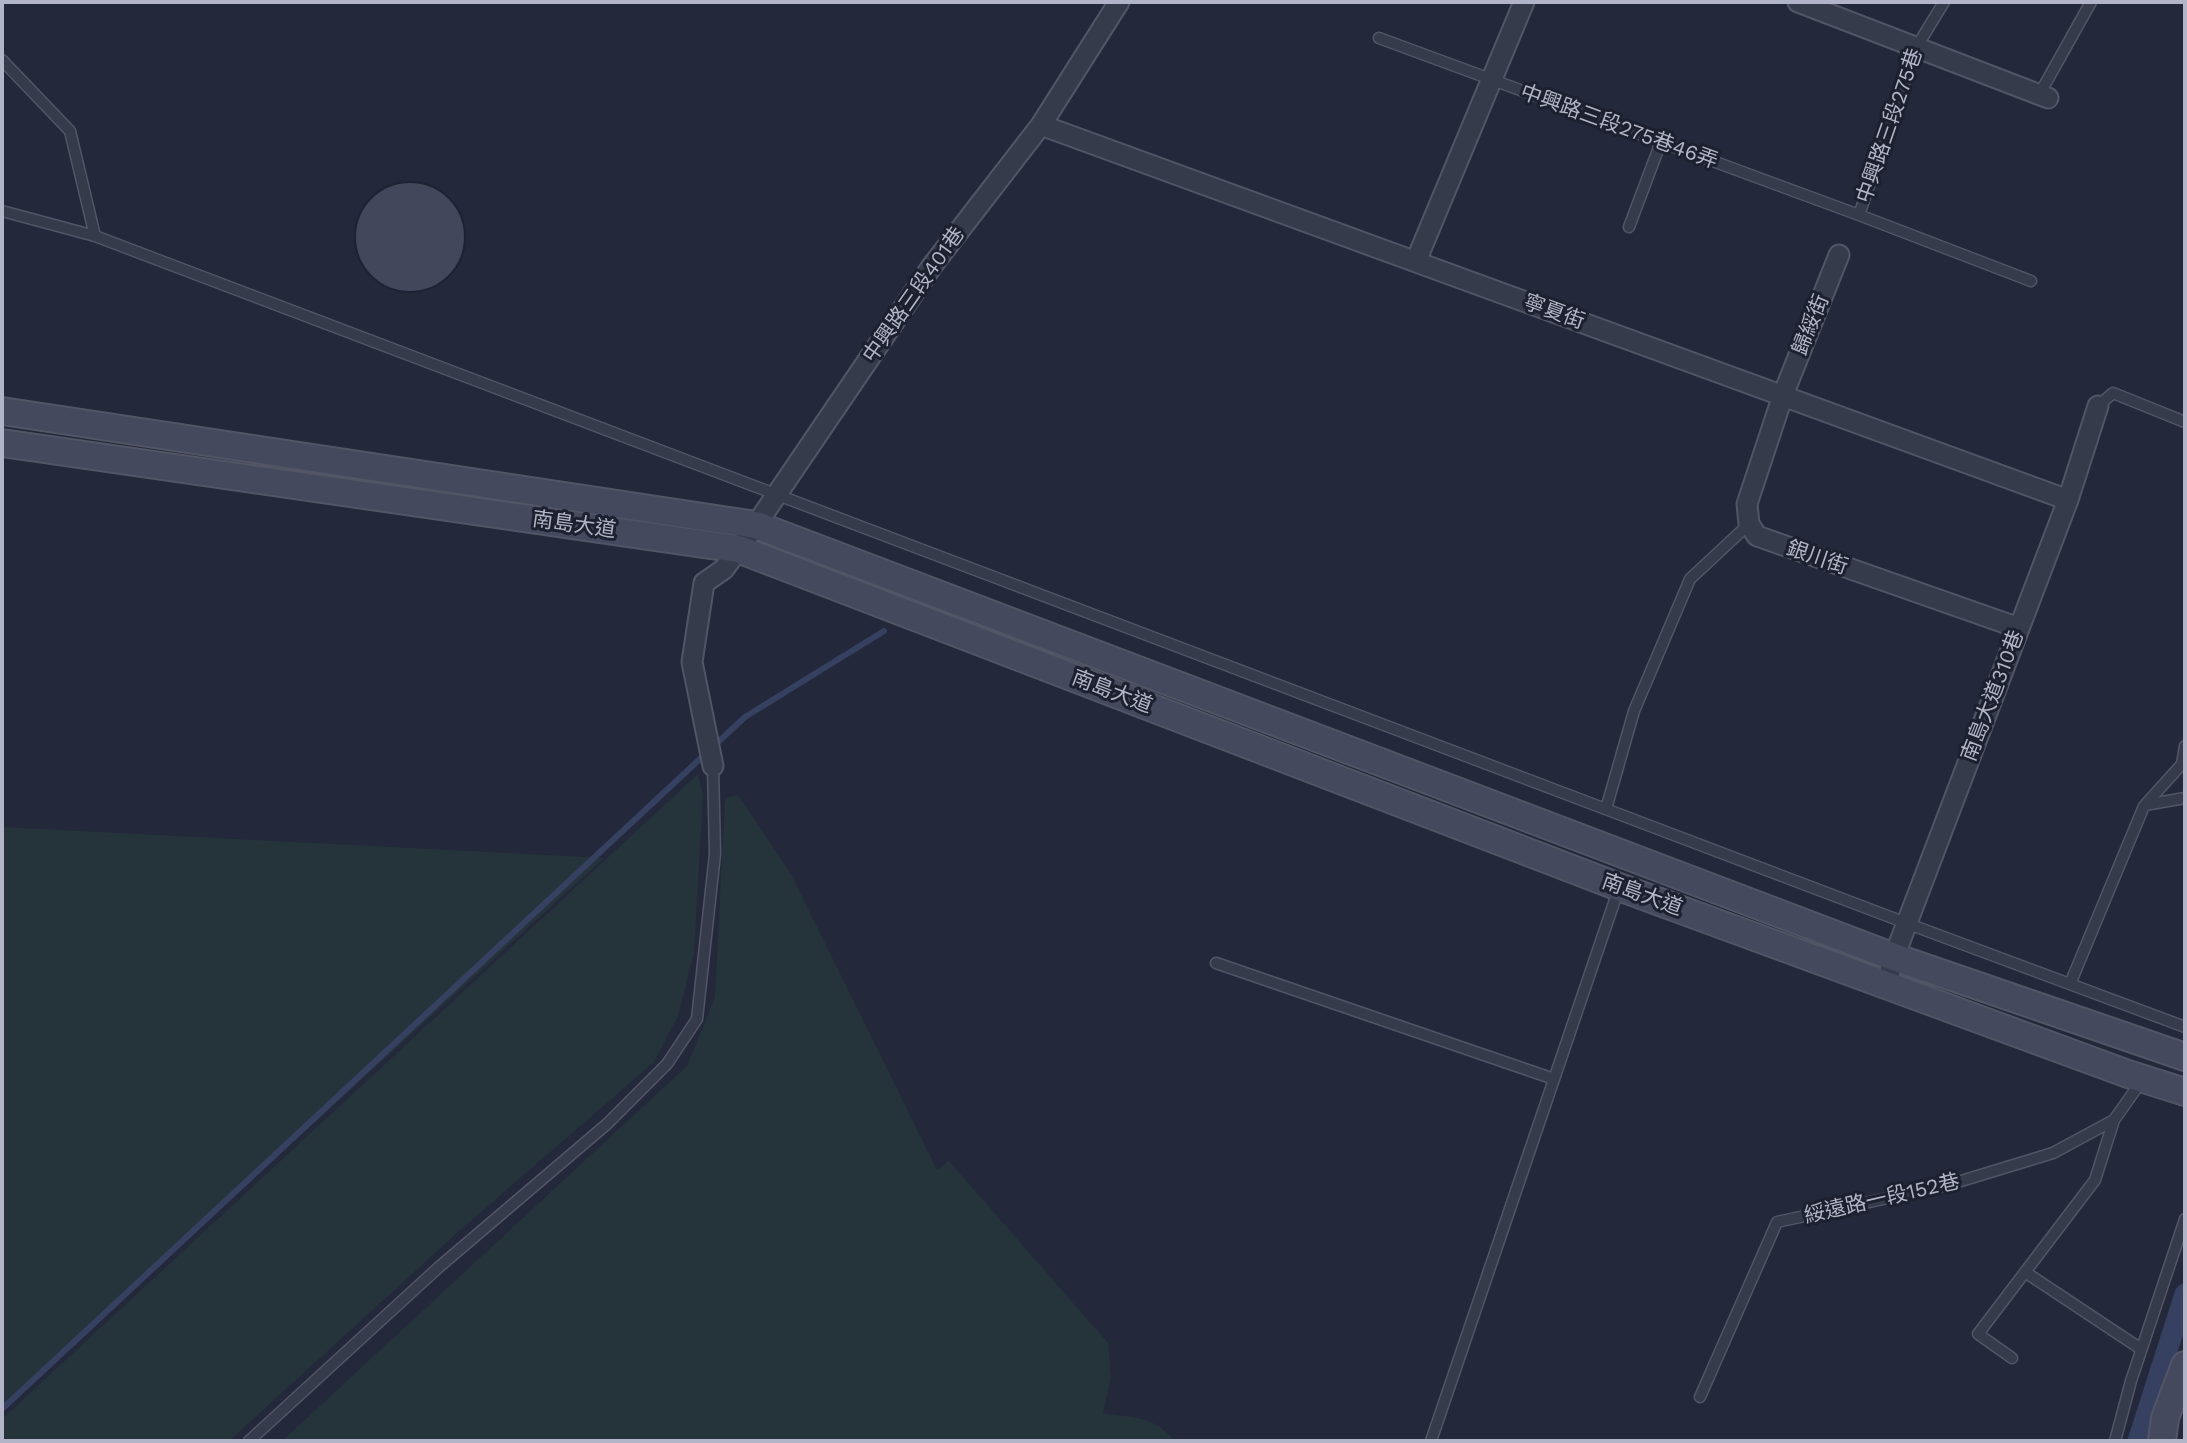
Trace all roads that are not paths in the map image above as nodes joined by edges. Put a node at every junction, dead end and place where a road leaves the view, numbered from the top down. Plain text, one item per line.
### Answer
1 (1119, 2) edge
2 (1524, 2) edge
3 (1798, 2) edge
4 (1944, 2) edge
5 (2091, 2) edge
6 (1379, 38) dead end
7 (1916, 48) junction
8 (2, 60) edge
9 (1490, 79) junction
10 (2043, 97) joint
11 (1041, 125) junction
12 (1661, 142) junction
13 (2, 211) edge
14 (1859, 215) junction
15 (1629, 227) dead end
16 (95, 236) junction
17 (1839, 255) dead end
18 (1416, 261) junction
19 (2031, 281) dead end
20 (1783, 395) junction
21 (2098, 406) joint
22 (2, 411) edge
23 (2185, 421) edge
24 (2, 443) edge
25 (775, 496) junction
26 (2068, 500) junction
27 (1749, 524) junction
28 (756, 525) junction
29 (738, 549) junction
30 (2019, 628) junction
31 (2185, 746) edge
32 (713, 766) joint
33 (2185, 798) edge
34 (2144, 806) junction
35 (1606, 809) junction
36 (1619, 887) junction
37 (1906, 923) junction
38 (1894, 957) junction
39 (1216, 963) dead end
40 (2070, 984) junction
41 (1886, 985) junction
42 (2185, 1027) edge
43 (2185, 1057) edge
44 (2143, 1078) junction
45 (1554, 1079) junction
46 (2185, 1092) edge
47 (2114, 1120) junction
48 (2185, 1219) edge
49 (2025, 1272) junction
50 (2141, 1349) junction
51 (2012, 1358) dead end
52 (2185, 1365) edge
53 (1700, 1397) dead end
54 (249, 1441) edge
55 (1431, 1441) edge
56 (2115, 1441) edge
57 (2162, 1441) edge

1 - 11 street, 中興路三段401巷
2 - 9 street
3 - 7 street
4 - 7 lane, 中興路三段275巷
5 - 10 lane
6 - 9 lane, 中興路三段275巷46弄
7 - 10 street
7 - 14 lane, 中興路三段275巷
8 - 16 lane
9 - 12 lane, 中興路三段275巷46弄
9 - 18 street
11 - 18 street, 寧夏街
11 - 25 street, 中興路三段401巷
12 - 14 lane, 中興路三段275巷46弄
12 - 15 lane
13 - 16 lane
14 - 19 lane, 中興路三段275巷46弄
16 - 25 lane
17 - 20 street, 歸綏街
18 - 20 street, 寧夏街
20 - 26 street, 寧夏街
20 - 27 street
21 - 23 lane
21 - 26 street, 南島大道310巷
22 - 28 street, 南島大道
24 - 29 street, 南島大道
25 - 28 street, 中興路三段401巷
25 - 35 lane
26 - 30 street, 南島大道310巷
27 - 30 street, 銀川街
27 - 35 lane
28 - 29 street, 中興路三段401巷
28 - 38 street, 南島大道
29 - 32 street, 中興路三段401巷
29 - 36 street, 南島大道
30 - 37 street, 南島大道310巷
31 - 34 lane
32 - 54 lane
33 - 34 lane
34 - 40 lane
35 - 37 lane
36 - 41 street, 南島大道
36 - 45 lane
37 - 38 street, 南島大道310巷
37 - 40 lane
38 - 41 street, 南島大道310巷
38 - 43 street, 南島大道
39 - 45 lane
40 - 42 lane
41 - 44 street, 南島大道
44 - 46 street, 南島大道
44 - 47 lane, 綏遠路一段152巷
45 - 55 lane
47 - 49 lane
47 - 53 lane, 綏遠路一段152巷
48 - 50 lane
49 - 50 lane
49 - 51 lane
50 - 56 lane
52 - 57 street

